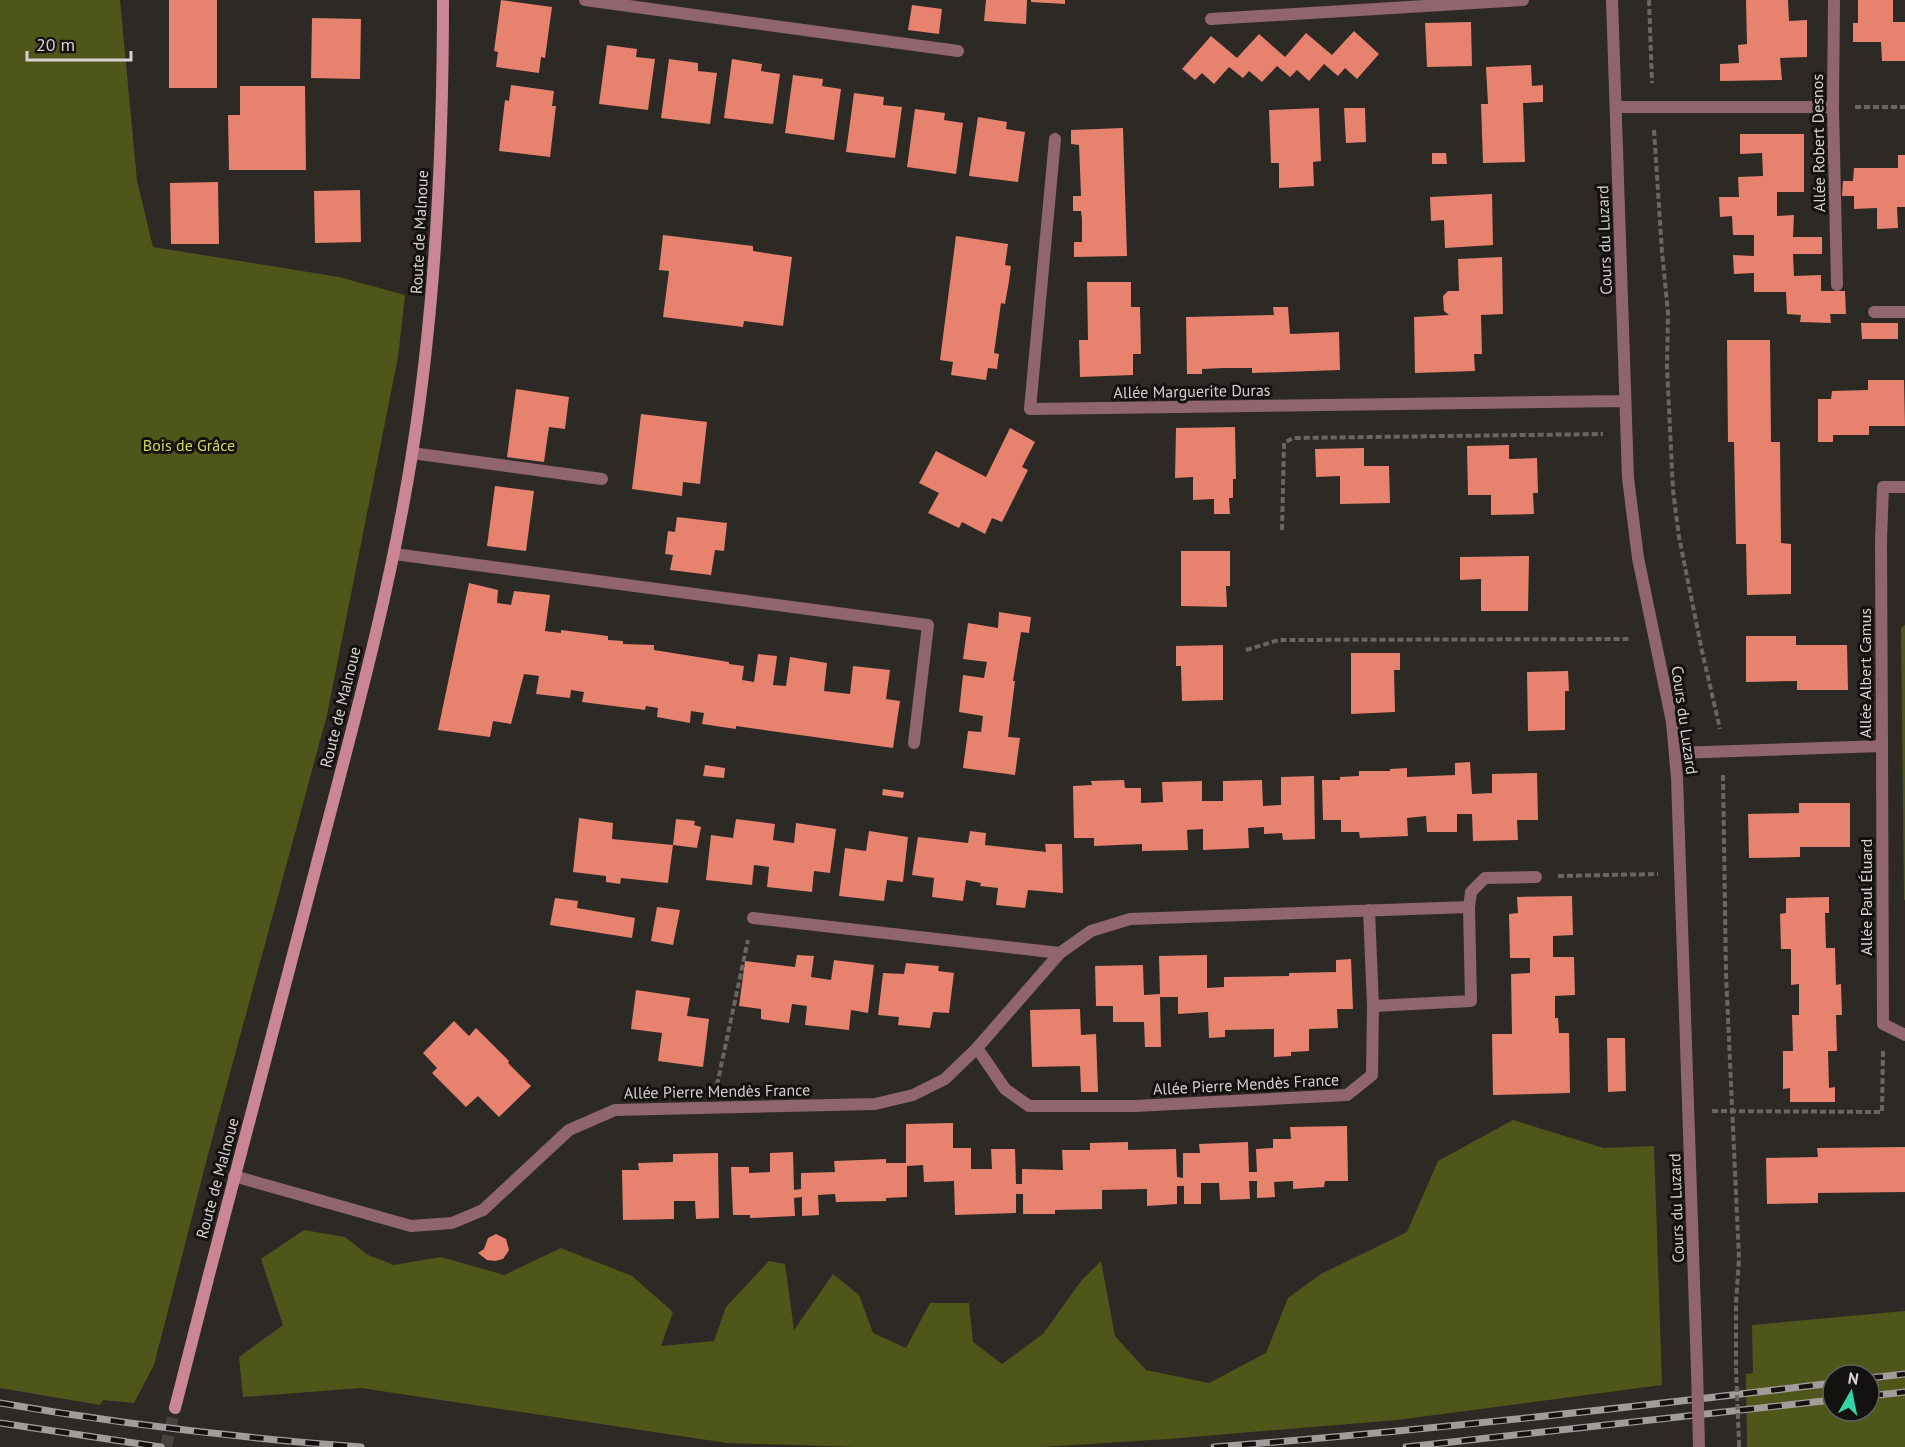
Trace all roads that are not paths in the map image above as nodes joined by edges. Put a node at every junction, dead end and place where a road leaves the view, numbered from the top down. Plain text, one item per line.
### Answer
1 (443, 0) edge
2 (585, 0) edge
3 (1522, 0) edge
4 (1612, 0) edge
5 (1834, 0) edge
6 (1210, 19) dead end
7 (958, 51) dead end
8 (1616, 107) junction
9 (1833, 107) junction
10 (1055, 139) dead end
11 (1836, 285) dead end
12 (1874, 312) dead end
13 (1905, 312) edge
14 (1625, 401) junction
15 (412, 453) junction
16 (602, 479) dead end
17 (1905, 487) edge
18 (394, 554) junction
19 (914, 743) dead end
20 (1882, 746) junction
21 (1675, 753) junction
22 (1536, 877) road end
23 (1469, 907) junction
24 (1369, 910) junction
25 (753, 918) road end
26 (1060, 953) junction
27 (1373, 1006) junction
28 (1905, 1035) edge
29 (977, 1048) junction
30 (234, 1176) junction
31 (175, 1408) tunnel mouth
32 (1699, 1447) edge

1 - 15 main road, Route de Malnoue
2 - 7 street
3 - 6 street
4 - 8 street, Cours du Luzard
5 - 9 street, Allée Robert Desnos
8 - 9 street
8 - 14 street, Cours du Luzard
9 - 11 street, Allée Robert Desnos
10 - 14 street, Allée Marguerite Duras
12 - 13 street
14 - 21 street, Cours du Luzard
15 - 16 street
15 - 18 main road, Route de Malnoue
17 - 20 street, Allée Albert Camus
18 - 19 street
18 - 30 main road, Route de Malnoue
20 - 21 street, Allée Albert Camus
20 - 28 street, Allée Paul Éluard
21 - 32 street, Cours du Luzard, bridge
22 - 23 street
23 - 24 street, Allée Pierre Mendès France
23 - 27 street
24 - 26 street, Allée Pierre Mendès France
24 - 27 street, Allée Pierre Mendès France
25 - 26 street
26 - 29 street, Allée Pierre Mendès France
27 - 29 street, Allée Pierre Mendès France
29 - 30 street, Allée Pierre Mendès France
30 - 31 main road, Route de Malnoue

